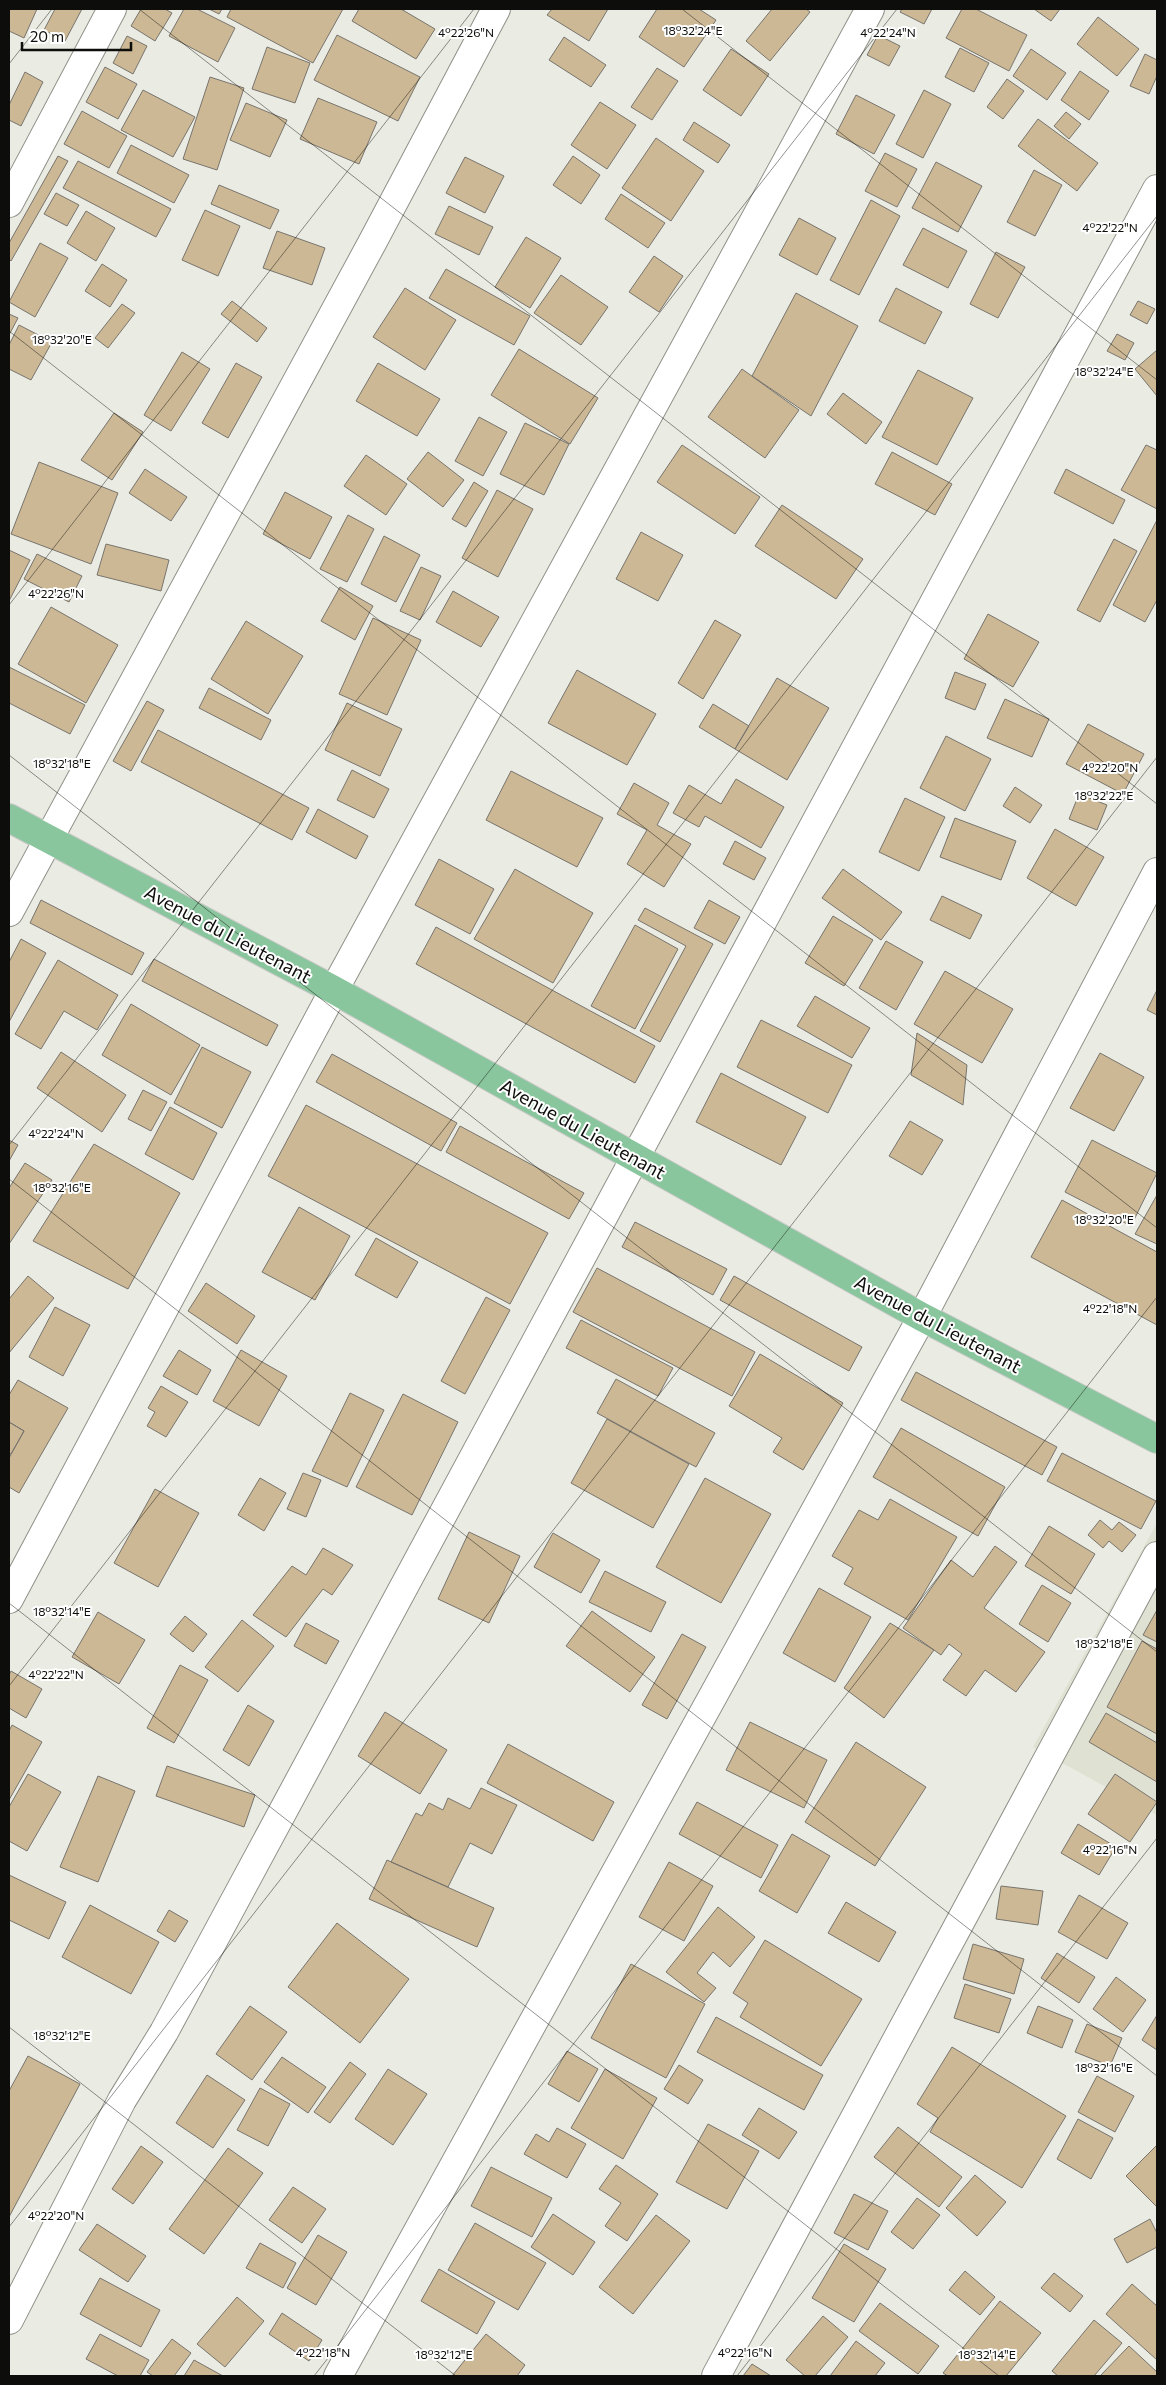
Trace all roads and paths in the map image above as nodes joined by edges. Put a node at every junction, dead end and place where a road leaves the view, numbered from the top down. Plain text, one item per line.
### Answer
1 (112, 9) edge
2 (496, 9) edge
3 (870, 9) edge
4 (1157, 189) edge
5 (9, 203) edge
6 (9, 818) edge
7 (49, 838) junction
8 (1157, 872) edge
9 (9, 912) edge
10 (334, 990) junction
11 (635, 1158) junction
12 (922, 1317) junction
13 (1157, 1439) edge
14 (1157, 1556) edge
15 (9, 1599) edge
16 (9, 2320) edge
17 (338, 2376) edge
18 (716, 2376) edge

1 - 5 street
2 - 7 street
3 - 10 street
4 - 11 street
6 - 7 main road, Avenue du Lieutenant
7 - 9 street
7 - 10 main road, Avenue du Lieutenant
8 - 12 street
10 - 11 main road, Avenue du Lieutenant
10 - 15 street
11 - 12 main road, Avenue du Lieutenant
11 - 16 street
12 - 13 main road, Avenue du Lieutenant
12 - 17 street
14 - 18 street

